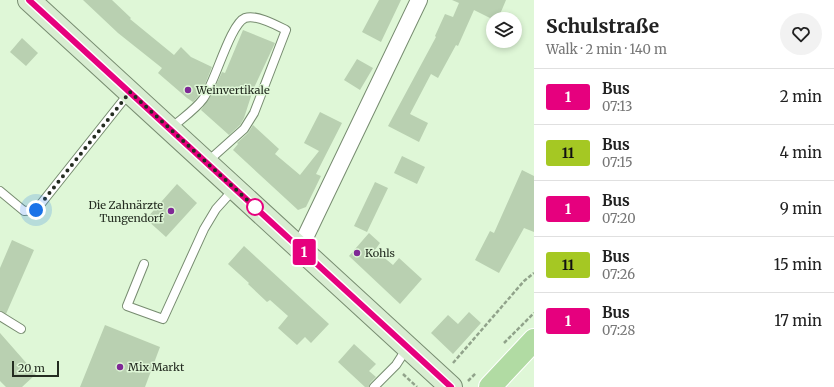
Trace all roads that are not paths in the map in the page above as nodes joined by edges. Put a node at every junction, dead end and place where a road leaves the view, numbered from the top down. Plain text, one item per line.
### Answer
1 (29, 0) edge
2 (419, 0) edge
3 (130, 92) junction
4 (170, 129) junction
5 (207, 163) junction
6 (234, 188) junction
7 (0, 190) edge
8 (300, 248) junction
9 (144, 264) dead end
10 (0, 316) edge
11 (21, 330) dead end
12 (534, 340) edge
13 (408, 347) junction
14 (446, 382) edge
15 (374, 387) edge
16 (490, 387) edge

1 - 3 main road
2 - 8 street
3 - 4 main road
3 - 7 lane
4 - 5 main road
4 - 5 lane
5 - 6 main road
6 - 8 main road
6 - 9 lane
8 - 13 main road
10 - 11 lane
12 - 16 main road
13 - 14 main road
13 - 15 lane

